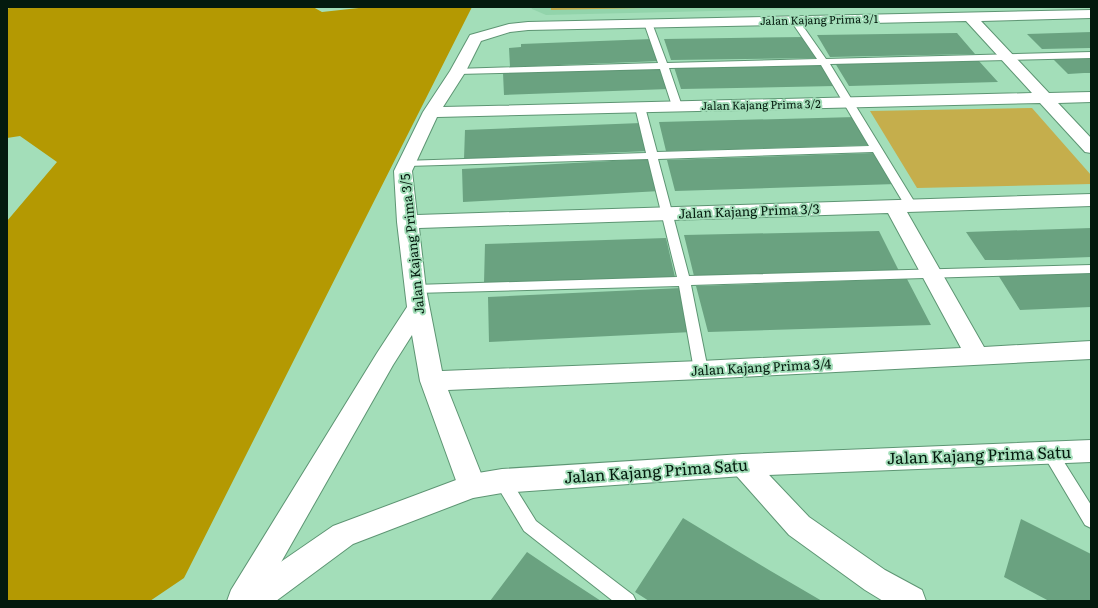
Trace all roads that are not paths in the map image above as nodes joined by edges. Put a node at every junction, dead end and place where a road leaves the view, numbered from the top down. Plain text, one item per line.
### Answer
1 (1091, 14) edge
2 (970, 18) junction
3 (795, 20) junction
4 (648, 23) junction
5 (548, 25) joint
6 (1091, 55) edge
7 (1007, 57) junction
8 (823, 61) junction
9 (664, 66) junction
10 (458, 71) junction
11 (1091, 97) edge
12 (1045, 98) junction
13 (847, 103) junction
14 (677, 106) junction
15 (640, 107) junction
16 (431, 112) junction
17 (1090, 145) edge
18 (876, 149) junction
19 (652, 155) junction
20 (407, 163) junction
21 (1091, 200) edge
22 (903, 206) junction
23 (667, 214) junction
24 (407, 222) junction
25 (1091, 269) edge
26 (932, 274) junction
27 (684, 281) junction
28 (417, 298) junction
29 (1091, 350) edge
30 (977, 356) junction
31 (701, 370) junction
32 (432, 381) junction
33 (1091, 451) edge
34 (1048, 452) junction
35 (743, 465) junction
36 (502, 480) junction
37 (472, 486) junction
38 (1091, 520) edge
39 (242, 601) edge
40 (251, 601) edge
41 (627, 601) edge
42 (911, 601) edge

1 - 2 street, Jalan Kajang Prima 3/1
2 - 3 street, Jalan Kajang Prima 3/1
2 - 7 street
3 - 4 street, Jalan Kajang Prima 3/1
3 - 8 lane
4 - 5 street, Jalan Kajang Prima 3/1
4 - 9 lane
5 - 10 street, Jalan Kajang Prima 3/5
6 - 7 lane
7 - 8 lane
7 - 12 street
8 - 9 lane
8 - 13 lane
9 - 10 lane
9 - 14 lane
10 - 16 street, Jalan Kajang Prima 3/5
11 - 12 street, Jalan Kajang Prima 3/2
12 - 13 street, Jalan Kajang Prima 3/2
12 - 17 street
13 - 14 street, Jalan Kajang Prima 3/2
13 - 18 lane
14 - 15 street, Jalan Kajang Prima 3/2
15 - 16 street, Jalan Kajang Prima 3/2
15 - 19 lane
16 - 20 street, Jalan Kajang Prima 3/5
18 - 19 lane
18 - 22 lane
19 - 20 lane
19 - 23 lane
20 - 24 street, Jalan Kajang Prima 3/5
21 - 22 street, Jalan Kajang Prima 3/3
22 - 23 street, Jalan Kajang Prima 3/3
22 - 26 street
23 - 24 street, Jalan Kajang Prima 3/3
23 - 27 lane
24 - 28 street, Jalan Kajang Prima 3/5
25 - 26 lane
26 - 27 lane
26 - 30 street
27 - 28 lane
27 - 31 lane
28 - 32 street, Jalan Kajang Prima 3/5
28 - 39 street
29 - 30 street, Jalan Kajang Prima 3/4
30 - 31 street, Jalan Kajang Prima 3/4
31 - 32 street, Jalan Kajang Prima 3/4
32 - 37 street, Jalan Kajang Prima 3/5
33 - 34 street, Jalan Kajang Prima Satu
34 - 35 street, Jalan Kajang Prima Satu
34 - 38 lane
35 - 36 street, Jalan Kajang Prima Satu
35 - 42 street
36 - 37 street, Jalan Kajang Prima Satu
36 - 41 lane
37 - 40 street, Jalan Kajang Prima Satu

